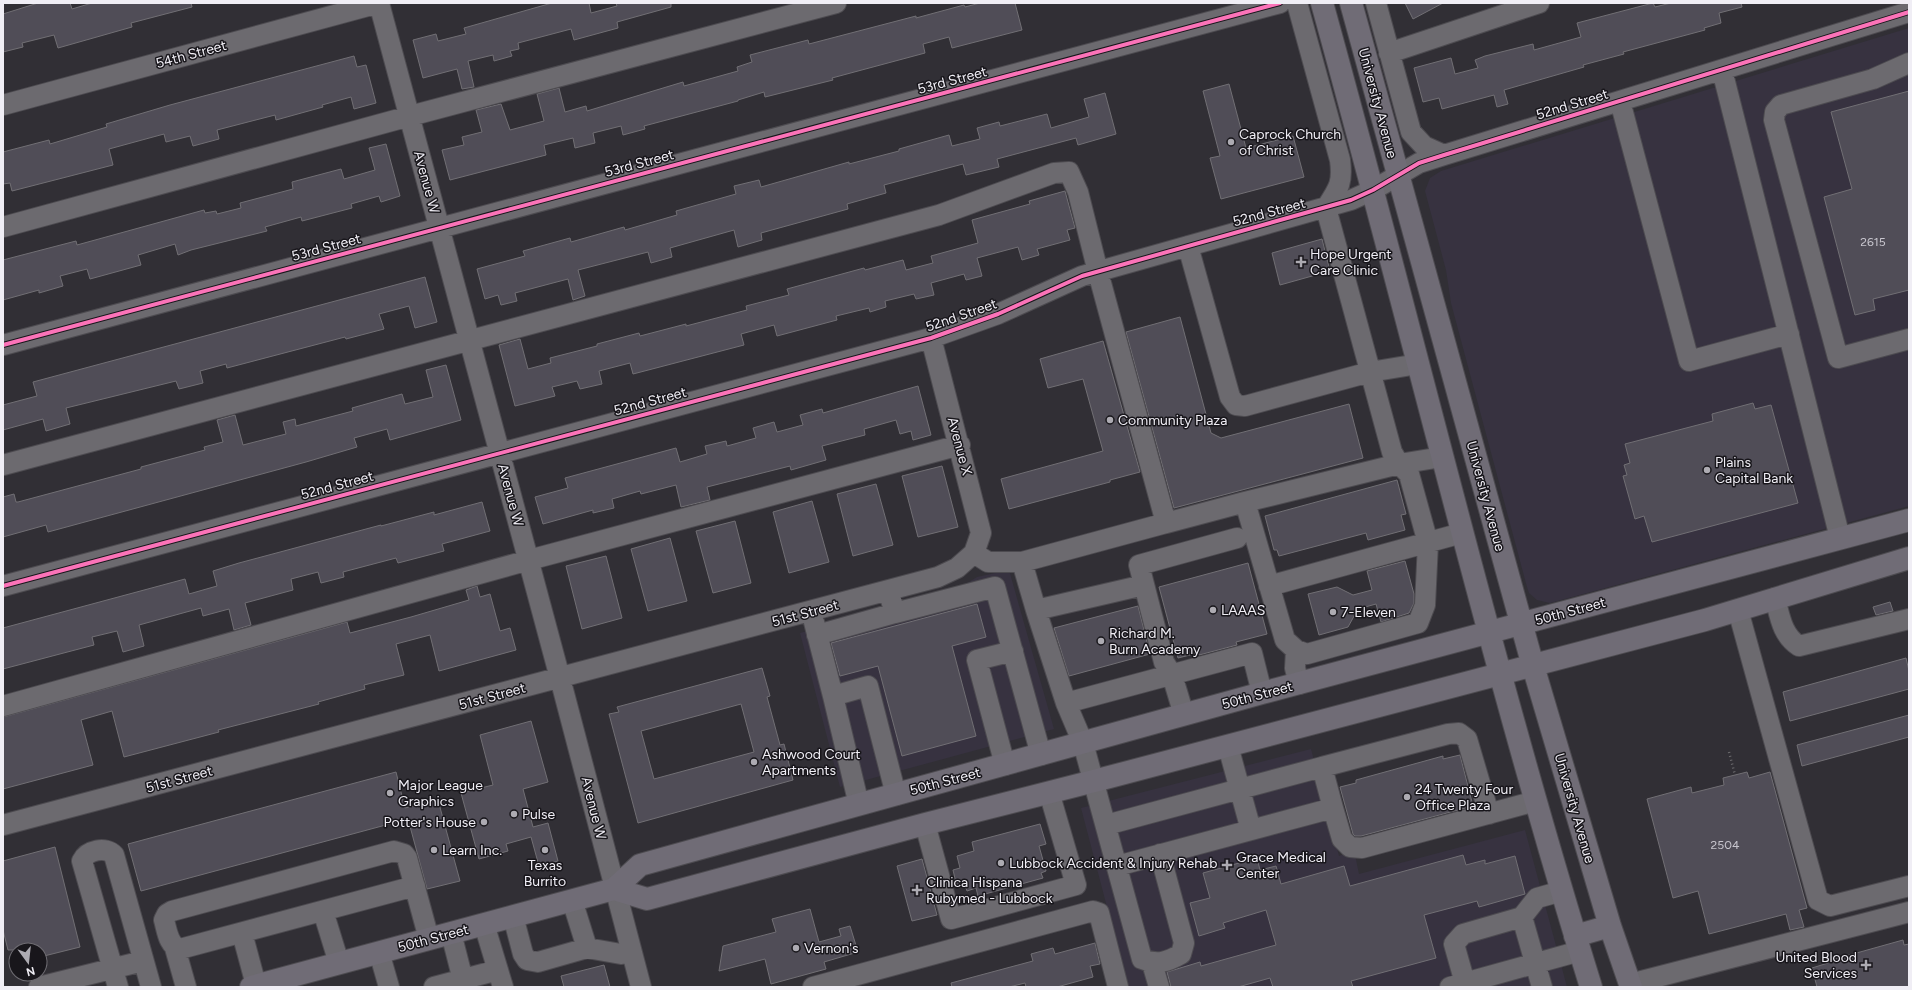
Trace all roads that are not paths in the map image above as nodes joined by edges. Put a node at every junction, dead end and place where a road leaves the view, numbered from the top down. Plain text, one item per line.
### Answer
1 (379, 3) edge
2 (836, 3) edge
3 (1280, 3) edge
4 (1297, 3) edge
5 (1322, 3) edge
6 (1351, 3) edge
7 (1376, 3) edge
8 (1539, 3) edge
9 (1909, 12) edge
10 (1311, 53) junction
11 (1389, 53) junction
12 (1909, 63) edge
13 (1722, 70) junction
14 (1620, 101) junction
15 (3, 105) edge
16 (1350, 106) junction
17 (410, 116) junction
18 (1444, 154) junction
19 (1398, 176) junction
20 (1373, 190) junction
21 (1326, 208) junction
22 (3, 226) edge
23 (440, 228) junction
24 (1188, 246) junction
25 (1098, 272) junction
26 (1789, 334) junction
27 (931, 338) junction
28 (470, 340) junction
29 (1908, 343) edge
30 (3, 345) edge
31 (1418, 364) junction
32 (1370, 372) junction
33 (960, 445) junction
34 (500, 452) junction
35 (1442, 457) junction
36 (1399, 464) junction
37 (3, 466) edge
38 (1245, 502) junction
39 (1909, 520) edge
40 (1166, 523) junction
41 (1462, 533) junction
42 (1237, 538) dead end
43 (1840, 538) junction
44 (1428, 543) junction
45 (974, 553) junction
46 (1909, 558) edge
47 (529, 560) junction
48 (1022, 562) junction
49 (951, 571) junction
50 (913, 584) junction
51 (1144, 585) junction
52 (3, 586) edge
53 (1269, 586) junction
54 (889, 591) junction
55 (959, 596) junction
56 (1775, 598) junction
57 (920, 606) junction
58 (1036, 610) junction
59 (1738, 610) junction
60 (811, 611) junction
61 (895, 613) junction
62 (1909, 619) edge
63 (1522, 624) junction
64 (1398, 629) junction
65 (1488, 632) junction
66 (817, 635) junction
67 (1348, 643) junction
68 (1296, 650) junction
69 (1013, 651) junction
70 (1406, 655) junction
71 (1533, 666) junction
72 (1356, 668) junction
73 (1172, 675) junction
74 (1500, 675) junction
75 (560, 678) junction
76 (1299, 684) junction
77 (1262, 693) junction
78 (833, 696) junction
79 (1066, 703) junction
80 (3, 706) edge
81 (1184, 715) junction
82 (1083, 743) junction
83 (1228, 746) junction
84 (1041, 754) junction
85 (1005, 765) junction
86 (1322, 767) junction
87 (1094, 781) junction
88 (1240, 789) junction
89 (1049, 792) junction
90 (896, 795) junction
91 (1536, 801) junction
92 (859, 805) junction
93 (1333, 808) junction
94 (1488, 814) junction
95 (925, 824) junction
96 (3, 825) edge
97 (1106, 825) junction
98 (1251, 830) junction
99 (1160, 854) junction
100 (1117, 866) junction
101 (415, 886) junction
102 (1909, 886) edge
103 (614, 889) junction
104 (1562, 891) junction
105 (572, 900) junction
106 (323, 911) junction
107 (1909, 912) edge
108 (513, 916) junction
109 (1522, 917) junction
110 (484, 924) junction
111 (1610, 926) junction
112 (242, 932) junction
113 (451, 933) junction
114 (429, 939) junction
115 (1578, 944) junction
116 (175, 948) junction
117 (587, 948) junction
118 (380, 952) junction
119 (631, 952) junction
120 (144, 960) junction
121 (339, 963) junction
122 (1152, 963) junction
123 (1535, 963) junction
124 (115, 978) edge
125 (501, 979) edge
126 (463, 980) junction
127 (293, 982) edge
128 (1457, 985) edge
129 (254, 986) edge
130 (1631, 986) edge
131 (39, 987) edge
132 (151, 987) edge
133 (186, 987) edge
134 (389, 987) edge
135 (434, 987) edge
136 (641, 987) edge
137 (813, 987) edge
138 (1118, 987) edge
139 (1159, 987) edge
140 (1542, 987) edge
141 (1591, 987) edge

1 - 15 street, 54th Street
1 - 17 street, Avenue W
2 - 17 street
3 - 23 street, 53rd Street
4 - 10 street
5 - 16 main road, University Avenue
6 - 19 main road, University Avenue
7 - 11 street
8 - 11 street
9 - 13 street, 52nd Street
10 - 16 street
10 - 21 street
11 - 18 street
12 - 29 street
13 - 14 street, 52nd Street
13 - 26 street
14 - 18 street, 52nd Street
14 - 26 street
16 - 20 main road, University Avenue
17 - 22 street
17 - 23 street, Avenue W
18 - 19 street, 52nd Street
19 - 20 street, 52nd Street
19 - 63 main road, University Avenue
20 - 21 street, 52nd Street
20 - 31 main road, University Avenue
21 - 24 street, 52nd Street
21 - 32 street
23 - 28 street, Avenue W
23 - 30 street, 53rd Street
24 - 25 street, 52nd Street
24 - 32 street
25 - 27 street, 52nd Street
25 - 28 street
25 - 40 street
26 - 43 street
27 - 33 street, Avenue X
27 - 34 street, 52nd Street
28 - 34 street, Avenue W
28 - 37 street
31 - 32 street
31 - 35 main road, University Avenue
32 - 36 street
33 - 45 street, Avenue X
33 - 47 street
34 - 47 street, Avenue W
34 - 52 street, 52nd Street
35 - 36 street
35 - 41 main road, University Avenue
36 - 38 street
36 - 44 street
38 - 40 street
38 - 53 street
39 - 43 main road, 50th Street
40 - 48 street
41 - 44 street
41 - 65 main road, University Avenue
42 - 51 street
43 - 63 main road, 50th Street
44 - 53 street
44 - 64 street
45 - 48 street
45 - 49 street, 51st Street
46 - 56 main road
47 - 75 street, Avenue W
47 - 80 street
48 - 58 street
49 - 50 street, 51st Street
49 - 55 street
50 - 54 street, 51st Street
50 - 57 street
51 - 58 street
51 - 73 street
53 - 68 street
54 - 60 street, 51st Street
54 - 61 street
55 - 57 street
55 - 69 street
56 - 59 main road
56 - 62 street
57 - 61 street
58 - 79 street
59 - 71 main road
59 - 102 street
60 - 66 street
60 - 75 street, 51st Street
61 - 66 street
63 - 65 main road, 50th Street
63 - 71 main road, University Avenue
64 - 67 street
64 - 70 street
65 - 70 main road, 50th Street
65 - 74 main road, University Avenue
66 - 78 street
67 - 68 street
67 - 72 street
68 - 76 street
69 - 84 street
69 - 85 street
70 - 72 main road, 50th Street
71 - 74 main road
71 - 111 main road, University Avenue
72 - 76 main road, 50th Street
73 - 77 street
73 - 79 street
73 - 81 street
74 - 83 main road
74 - 91 main road, University Avenue
75 - 96 street, 51st Street
75 - 103 street, Avenue W
76 - 77 main road, 50th Street
77 - 81 main road, 50th Street
78 - 90 street
78 - 92 street
79 - 82 street
81 - 82 main road, 50th Street
82 - 84 main road, 50th Street
82 - 87 street
83 - 87 main road
83 - 88 street
84 - 85 main road, 50th Street
85 - 90 main road, 50th Street
86 - 88 street
86 - 93 street
86 - 94 street
87 - 89 main road
87 - 97 street
88 - 97 street
88 - 98 street
89 - 95 main road
89 - 95 street
90 - 92 main road, 50th Street
91 - 94 street
91 - 104 main road, University Avenue
92 - 103 main road, 50th Street
93 - 94 street
93 - 98 street
95 - 103 main road
97 - 100 street
98 - 99 street
99 - 100 street
99 - 122 street
100 - 122 street
101 - 106 street
101 - 114 street
101 - 116 street
103 - 105 main road, 50th Street
103 - 119 street, Avenue W
104 - 109 street
104 - 115 main road, University Avenue
105 - 108 main road, 50th Street
105 - 117 street
106 - 112 street
106 - 121 street
107 - 130 street
108 - 110 main road, 50th Street
108 - 117 street
109 - 123 street
109 - 128 street
110 - 113 main road, 50th Street
110 - 125 street
111 - 115 main road
111 - 130 main road, University Avenue
112 - 116 street
112 - 129 street
113 - 114 main road, 50th Street
113 - 126 street
114 - 118 main road, 50th Street
115 - 123 street
115 - 141 main road, University Avenue
116 - 133 street
117 - 119 street
118 - 121 main road, 50th Street
118 - 134 street
119 - 136 street, Avenue W
120 - 124 street
120 - 124 street
120 - 132 street
121 - 127 main road, 50th Street
122 - 139 street
123 - 128 street
123 - 140 street
124 - 131 street
125 - 126 street
126 - 135 street
127 - 129 main road, 50th Street
137 - 138 street

